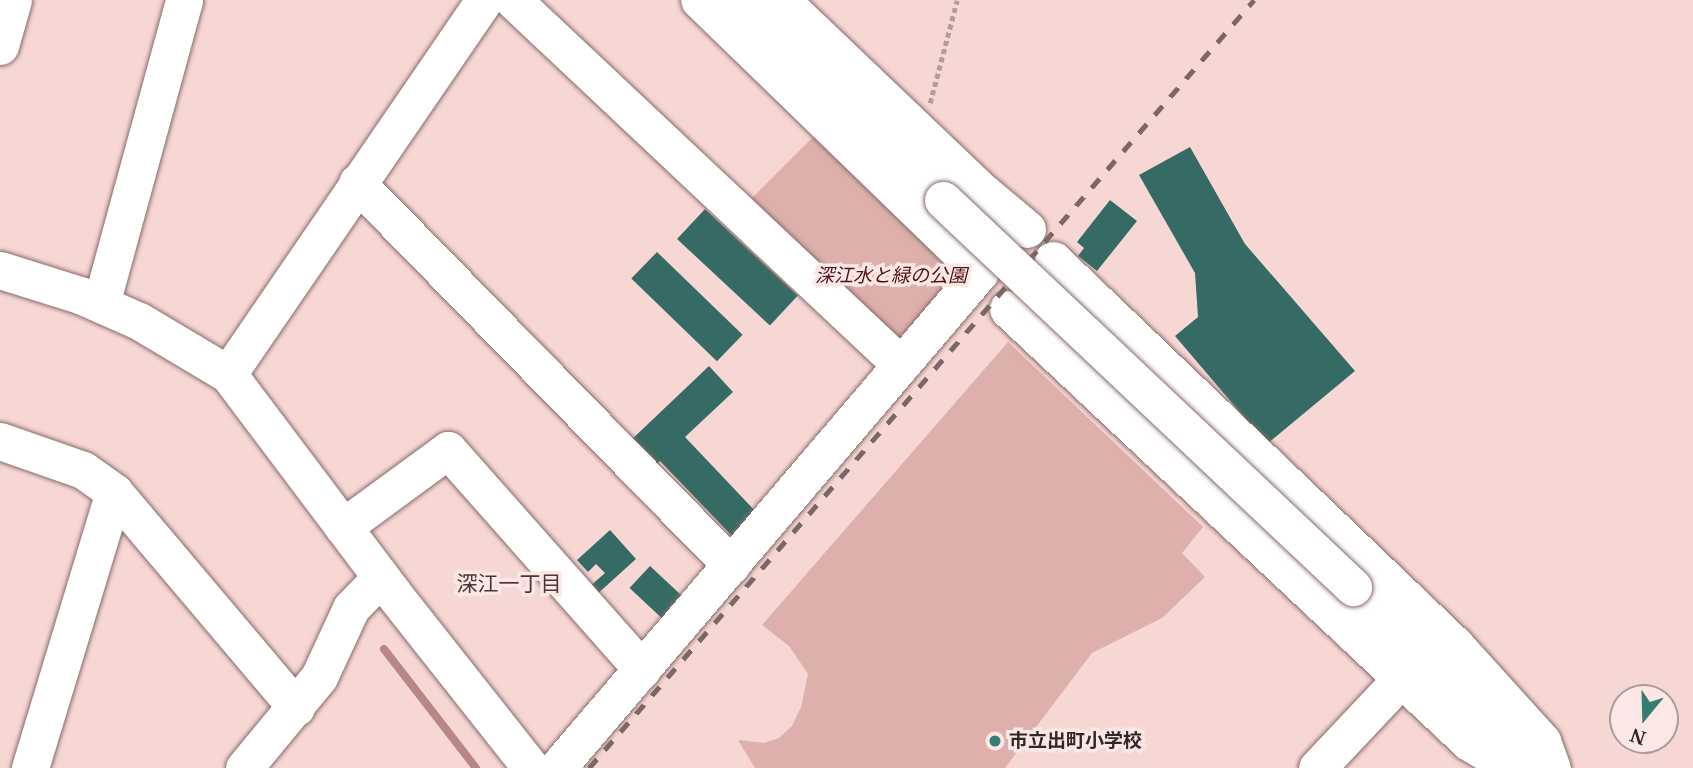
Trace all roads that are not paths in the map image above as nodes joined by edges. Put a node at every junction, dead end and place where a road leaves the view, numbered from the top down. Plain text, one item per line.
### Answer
1 (13, 0) edge
2 (184, 0) edge
3 (484, 0) edge
4 (513, 0) edge
5 (699, 0) edge
6 (738, 0) edge
7 (781, 0) edge
8 (0, 46) edge
9 (357, 183) junction
10 (1027, 229) dead end
11 (1053, 260) dead end
12 (0, 270) edge
13 (101, 304) junction
14 (1008, 309) dead end
15 (900, 364) junction
16 (228, 374) junction
17 (0, 441) edge
18 (114, 492) junction
19 (343, 527) junction
20 (732, 565) junction
21 (381, 577) junction
22 (642, 669) junction
23 (1401, 679) junction
24 (296, 707) junction
25 (30, 768) edge
26 (244, 768) edge
27 (530, 768) edge
28 (557, 768) edge
29 (1317, 768) edge
30 (1513, 768) edge
31 (1534, 768) edge
32 (1552, 768) edge

1 - 8 street
2 - 13 street
3 - 9 street
4 - 15 street
5 - 15 street
6 - 31 street, bridge
7 - 10 street
9 - 16 street
9 - 20 street
11 - 32 street
12 - 13 street
13 - 16 street
14 - 23 street
15 - 20 street
16 - 19 street
17 - 18 street
18 - 24 street
18 - 25 street
19 - 21 street
19 - 22 street
20 - 22 street
21 - 24 street
21 - 27 street
22 - 28 street
23 - 29 street
23 - 30 street
24 - 26 street

